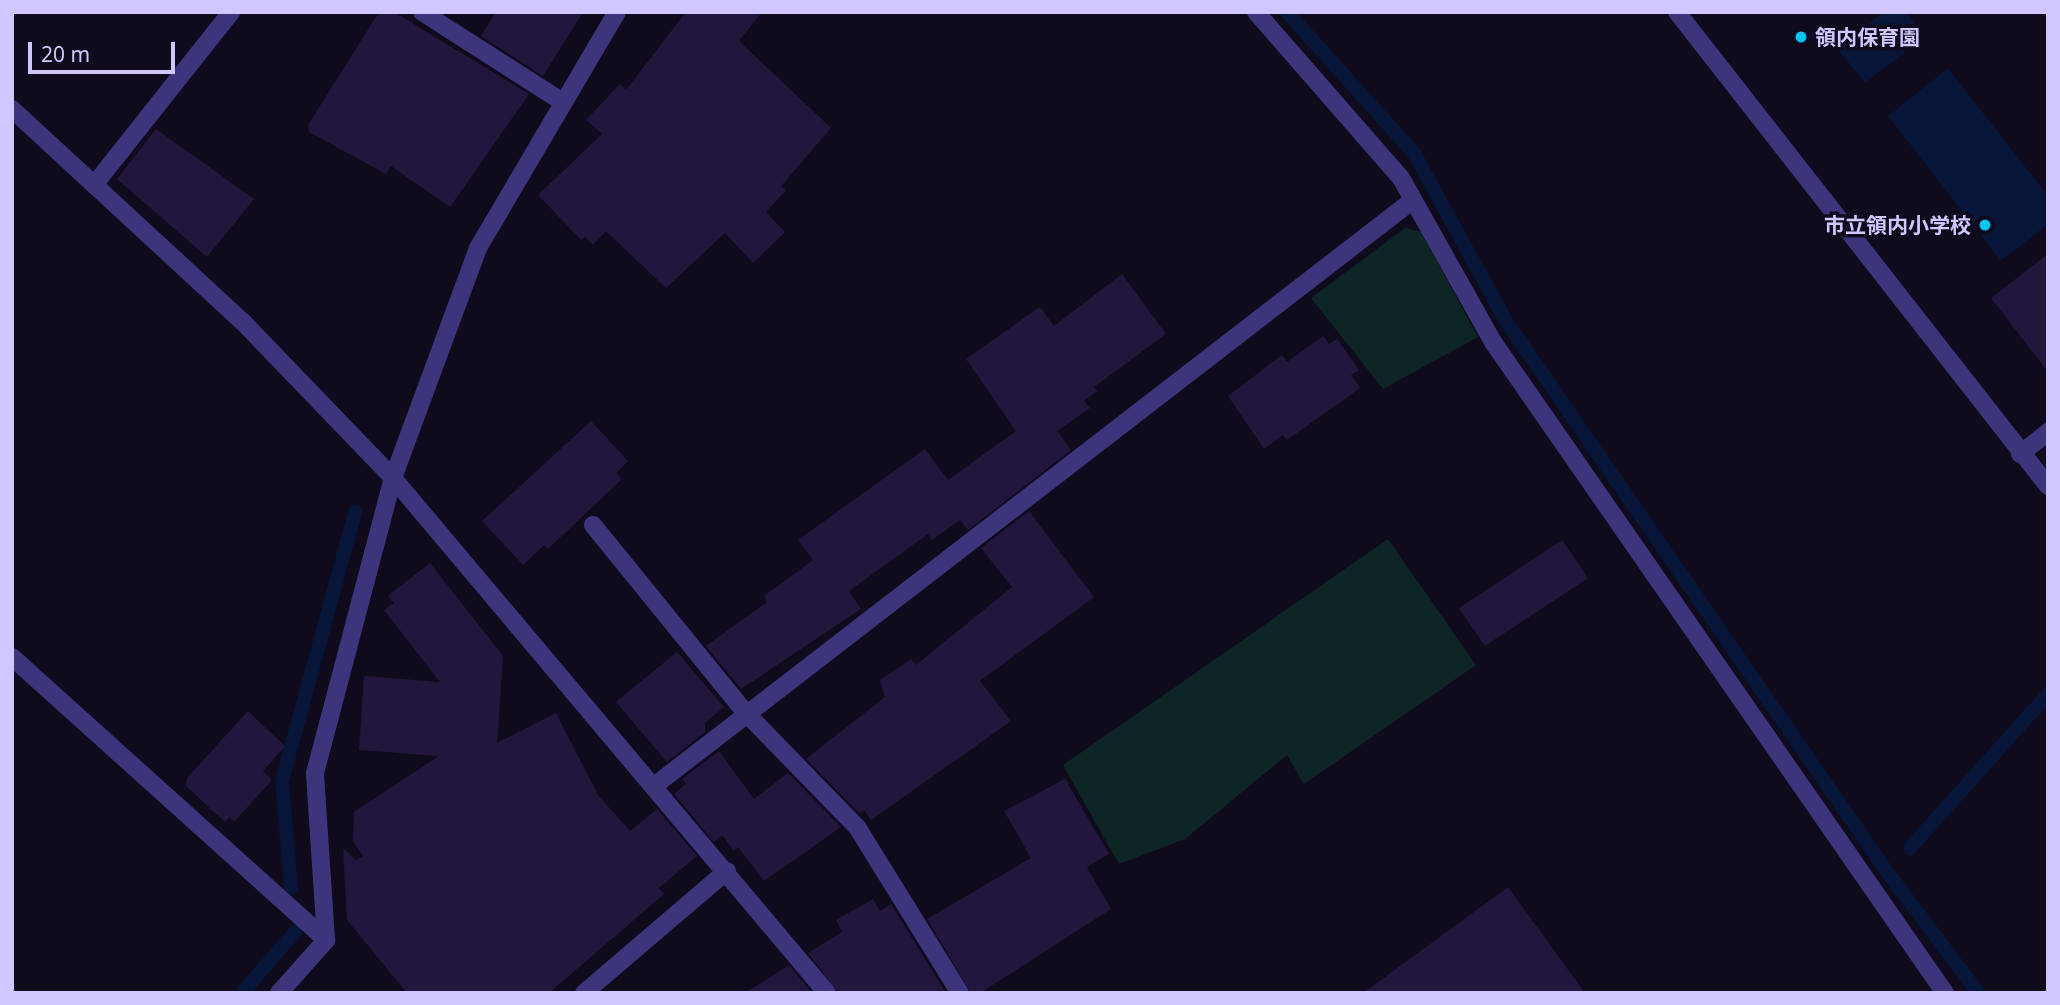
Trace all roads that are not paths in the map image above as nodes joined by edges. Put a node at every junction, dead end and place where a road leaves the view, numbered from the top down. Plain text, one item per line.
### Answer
1 (231, 12) edge
2 (422, 12) edge
3 (617, 12) edge
4 (1256, 12) edge
5 (1677, 12) edge
6 (561, 101) junction
7 (12, 109) edge
8 (94, 184) junction
9 (1413, 200) junction
10 (2048, 432) edge
11 (2020, 454) junction
12 (393, 478) junction
13 (2048, 486) edge
14 (593, 525) dead end
15 (12, 657) edge
16 (746, 713) junction
17 (654, 786) junction
18 (727, 871) junction
19 (326, 940) junction
20 (279, 993) edge
21 (584, 993) edge
22 (827, 993) edge
23 (960, 993) edge
24 (1945, 993) edge

1 - 8 street
2 - 6 street
3 - 6 street
4 - 9 street
5 - 11 street
6 - 12 street
7 - 8 street
8 - 12 street
9 - 16 street
9 - 24 street
10 - 11 street
11 - 13 street
12 - 17 street
12 - 19 street
14 - 16 street
15 - 19 street
16 - 17 street
16 - 23 street
17 - 18 street
18 - 21 street
18 - 22 street
19 - 20 street

